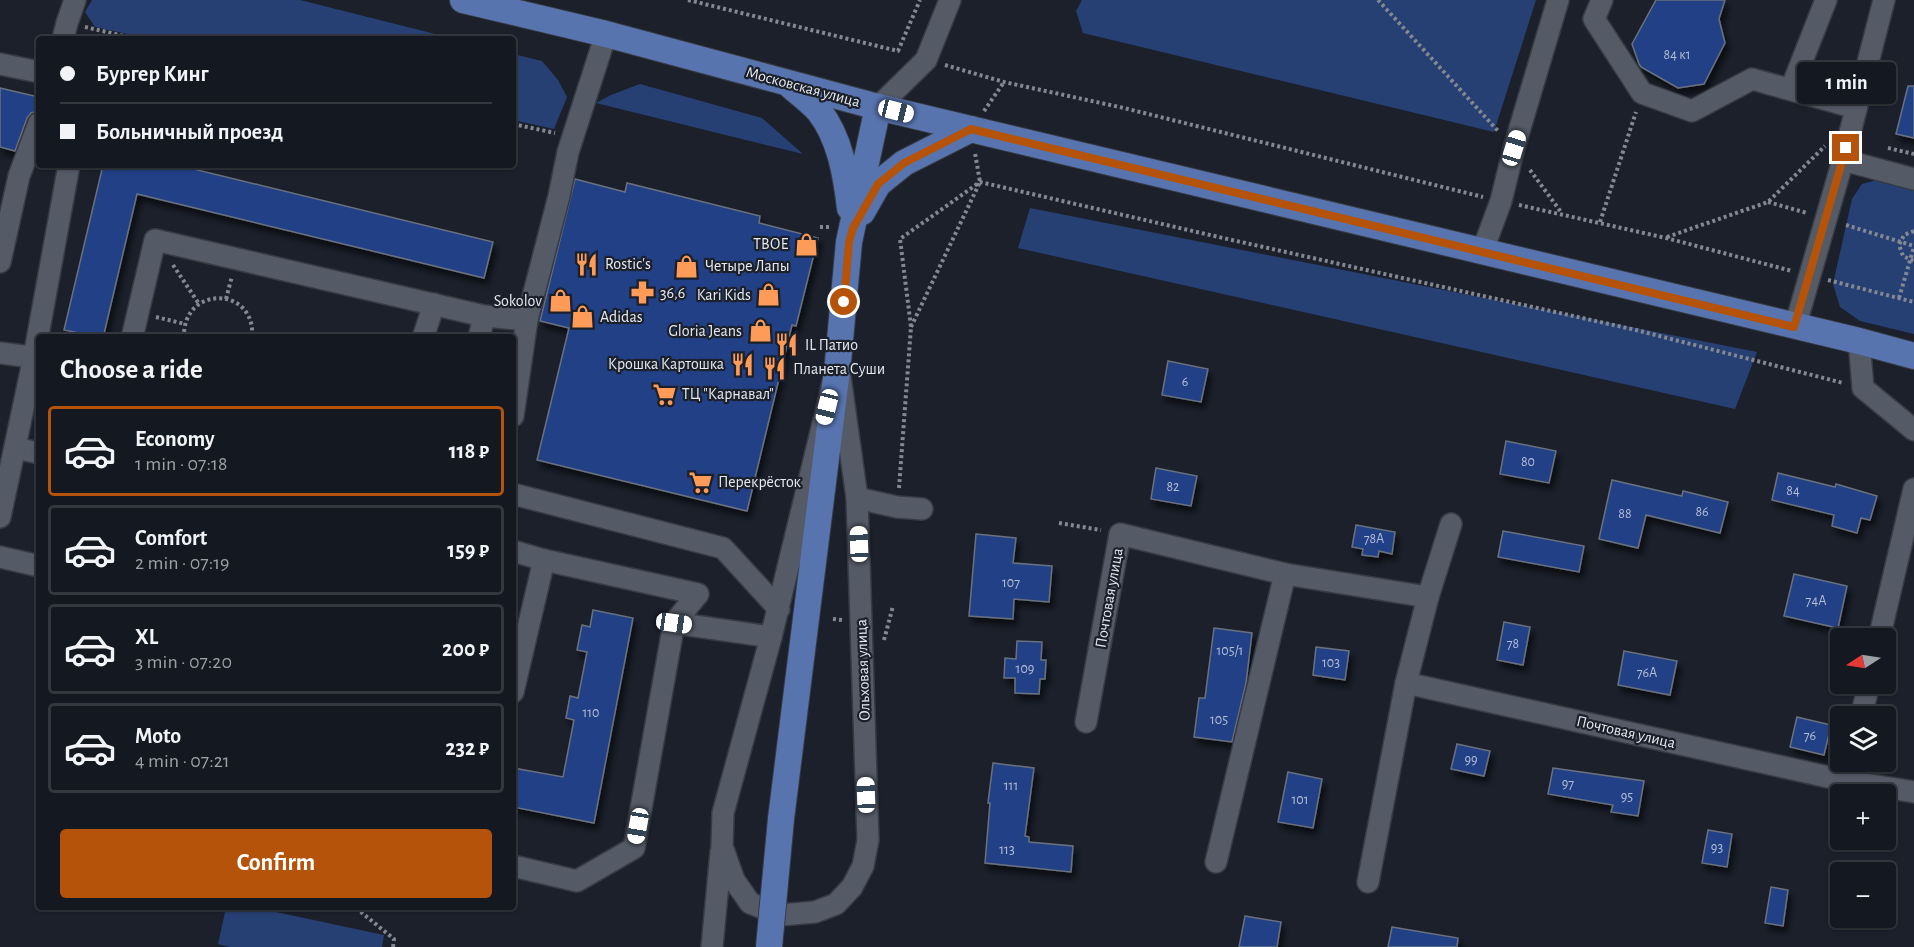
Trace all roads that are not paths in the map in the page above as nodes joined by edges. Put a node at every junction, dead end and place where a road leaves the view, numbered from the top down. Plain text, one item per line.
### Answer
1 (75, 0) edge
2 (463, 0) edge
3 (950, 0) edge
4 (1558, 0) edge
5 (1602, 0) edge
6 (1826, 0) edge
7 (1884, 0) edge
8 (65, 31) edge
9 (606, 34) junction
10 (0, 64) edge
11 (36, 71) edge
12 (789, 83) junction
13 (1791, 89) junction
14 (878, 107) junction
15 (1856, 108) junction
16 (971, 129) junction
17 (36, 131) edge
18 (1843, 160) junction
19 (69, 168) edge
20 (1914, 179) edge
21 (853, 228) junction
22 (1482, 252) junction
23 (0, 262) edge
24 (434, 304) junction
25 (484, 316) junction
26 (527, 320) junction
27 (1794, 327) junction
28 (41, 334) edge
29 (133, 334) edge
30 (424, 334) edge
31 (480, 334) edge
32 (1860, 341) junction
33 (0, 353) edge
34 (1914, 356) edge
35 (36, 358) edge
36 (36, 362) edge
37 (838, 362) junction
38 (516, 395) edge
39 (1914, 430) edge
40 (15, 448) junction
41 (36, 452) edge
42 (1914, 489) edge
43 (516, 495) edge
44 (857, 498) junction
45 (922, 509) dead end
46 (0, 517) edge
47 (1451, 524) dead end
48 (516, 552) edge
49 (0, 557) edge
50 (544, 560) junction
51 (36, 565) edge
52 (1285, 574) junction
53 (1428, 597) junction
54 (778, 609) junction
55 (674, 623) junction
56 (1882, 628) edge
57 (771, 637) junction
58 (516, 679) edge
59 (1406, 683) junction
60 (1086, 722) dead end
61 (1830, 768) edge
62 (1849, 772) edge
63 (1914, 792) edge
64 (722, 846) junction
65 (1216, 862) dead end
66 (516, 867) edge
67 (1368, 882) dead end
68 (712, 947) edge
69 (769, 947) edge

1 - 8 street
2 - 9 main road, Московская улица
3 - 14 street
4 - 22 street
5 - 13 street
6 - 13 street
7 - 15 street
9 - 12 main road, Московская улица
9 - 26 street
10 - 11 street
12 - 14 main road, Московская улица
12 - 21 main road
13 - 15 street
14 - 16 main road, Московская улица
14 - 21 main road, Ольховая улица
15 - 18 street
16 - 21 main road
16 - 22 main road, Московская улица
17 - 23 street
18 - 20 street
18 - 27 street
19 - 28 street
21 - 37 main road, Ольховая улица
22 - 27 main road, Московская улица
24 - 25 street
24 - 29 street
24 - 30 street
25 - 26 street
25 - 31 street
26 - 38 street
27 - 32 main road, Московская улица
32 - 34 main road, Московская улица
32 - 39 street
33 - 35 street
36 - 40 street
37 - 44 street, Ольховая улица
37 - 54 street, Ольховая улица
37 - 69 main road, Ольховая улица, bridge
40 - 41 street
40 - 46 street
42 - 56 street
43 - 54 street
44 - 45 street
44 - 64 street, Ольховая улица
47 - 53 street
48 - 50 street
49 - 51 street
50 - 55 street
50 - 58 street
52 - 53 street, Почтовая улица
52 - 60 street, Почтовая улица
52 - 65 street
53 - 59 street
54 - 57 street, Ольховая улица
55 - 57 street
55 - 66 street
57 - 64 street, Ольховая улица
59 - 61 street, Почтовая улица
59 - 67 street
62 - 63 street, Почтовая улица
64 - 68 street, Ольховая улица

